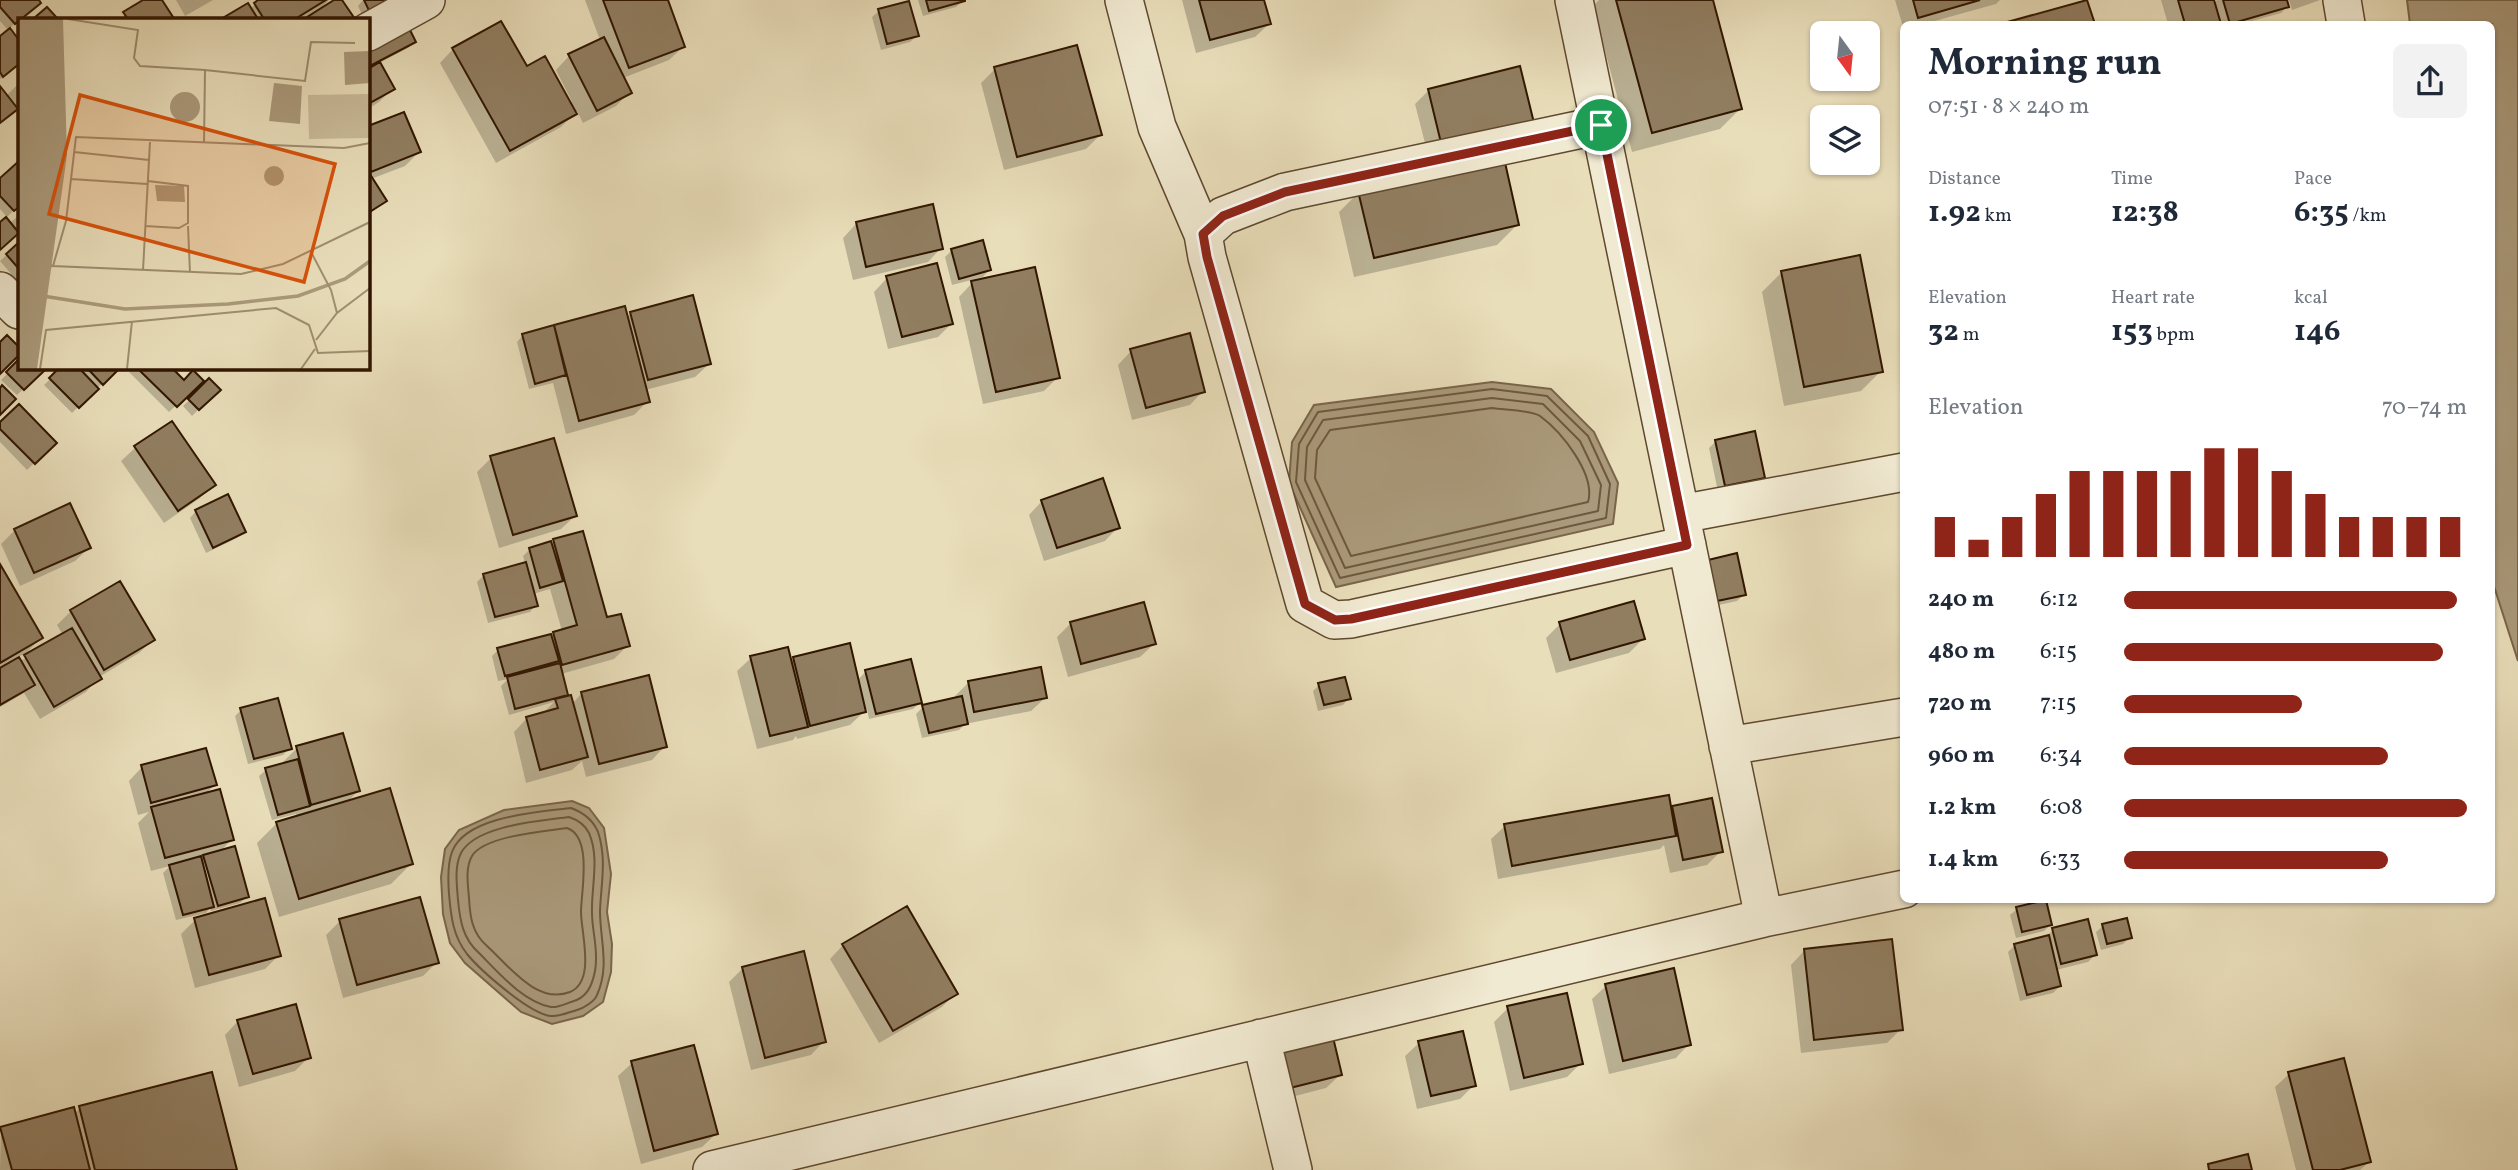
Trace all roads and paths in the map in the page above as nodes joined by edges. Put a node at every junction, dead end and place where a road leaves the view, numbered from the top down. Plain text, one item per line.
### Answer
1 (426, 0) edge
2 (1124, 0) edge
3 (1574, 0) edge
4 (2342, 0) edge
5 (2346, 21) edge
6 (369, 31) edge
7 (1601, 125) junction
8 (1203, 234) junction
9 (0, 291) edge
10 (18, 310) edge
11 (18, 312) edge
12 (0, 328) edge
13 (1900, 473) edge
14 (1684, 530) junction
15 (1900, 718) edge
16 (1728, 746) junction
17 (1900, 890) edge
18 (1764, 918) junction
19 (1261, 1038) junction
20 (712, 1170) edge
21 (1293, 1170) edge

1 - 6 street
2 - 8 street
3 - 7 street
4 - 5 street
7 - 8 street
7 - 14 street
8 - 14 street
9 - 10 street
11 - 12 street
13 - 14 street
14 - 16 street
15 - 16 street
16 - 18 street
17 - 18 street
18 - 19 street
19 - 20 street
19 - 21 street

